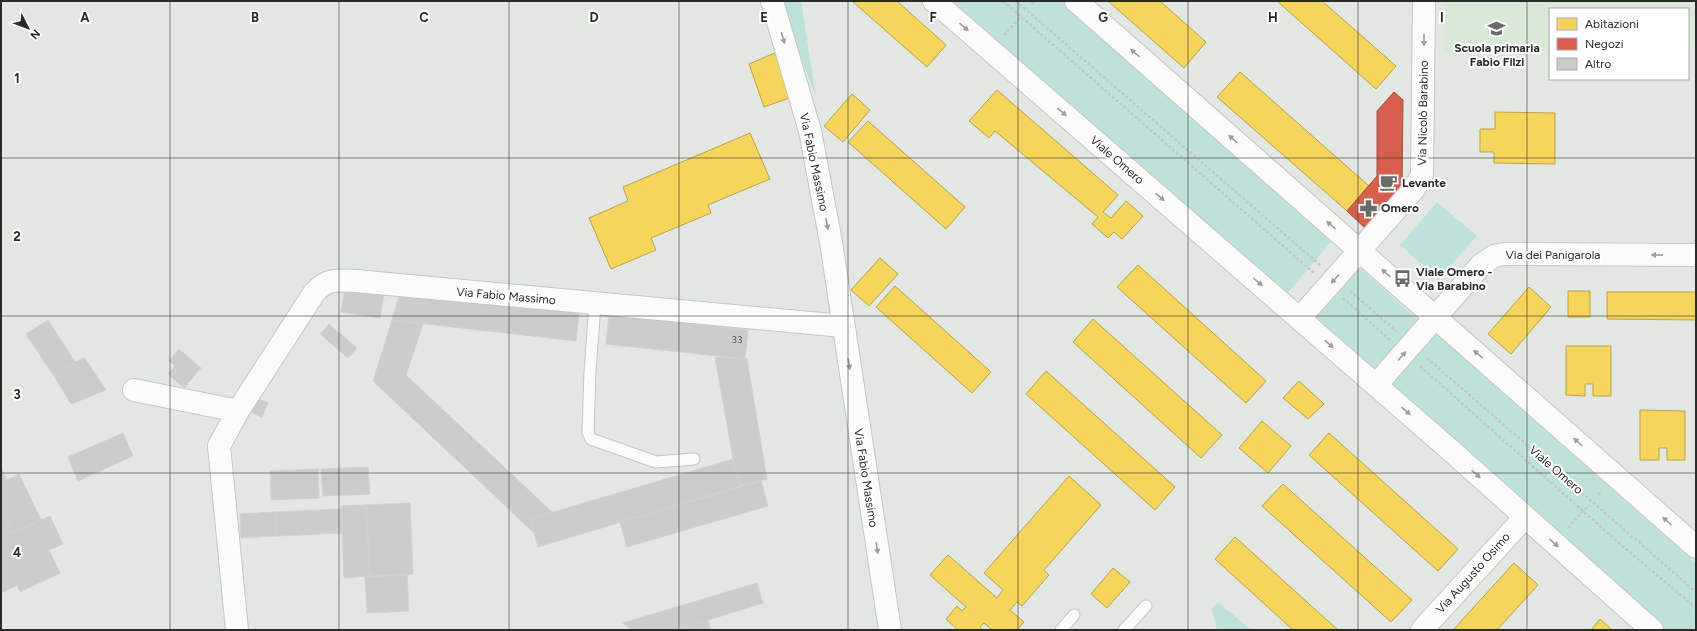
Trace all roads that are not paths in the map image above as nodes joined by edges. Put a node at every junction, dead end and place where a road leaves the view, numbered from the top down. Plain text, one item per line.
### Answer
1 (772, 1) edge
2 (934, 1) edge
3 (1076, 1) edge
4 (1424, 1) edge
5 (1360, 250) junction
6 (1696, 255) edge
7 (595, 304) junction
8 (1436, 317) junction
9 (1300, 318) junction
10 (843, 326) junction
11 (1376, 385) junction
12 (134, 390) dead end
13 (238, 411) junction
14 (694, 459) dead end
15 (1525, 517) junction
16 (1696, 547) edge
17 (1146, 606) dead end
18 (1074, 615) dead end
19 (237, 630) edge
20 (890, 630) edge
21 (1061, 630) edge
22 (1124, 630) edge
23 (1422, 630) edge
24 (1652, 630) edge

1 -> 10 street, Via Fabio Massimo
2 -> 9 street, Viale Omero
5 -> 3 street
4 -> 5 street, Via Nicolò Barabino
8 -> 5 street
5 -> 9 street
6 -> 8 street, Via dei Panigarola
7 - 10 street, Via Fabio Massimo
7 - 13 street, Via Fabio Massimo
7 - 14 lane
11 -> 8 street
16 -> 8 street
9 -> 11 street, Viale Omero
10 -> 20 street, Via Fabio Massimo
11 -> 15 street, Viale Omero
12 - 13 street
13 - 19 street, Via Fabio Massimo
15 - 23 street, Via Augusto Osimo
15 -> 24 street, Viale Omero
17 - 22 lane
18 - 21 lane

